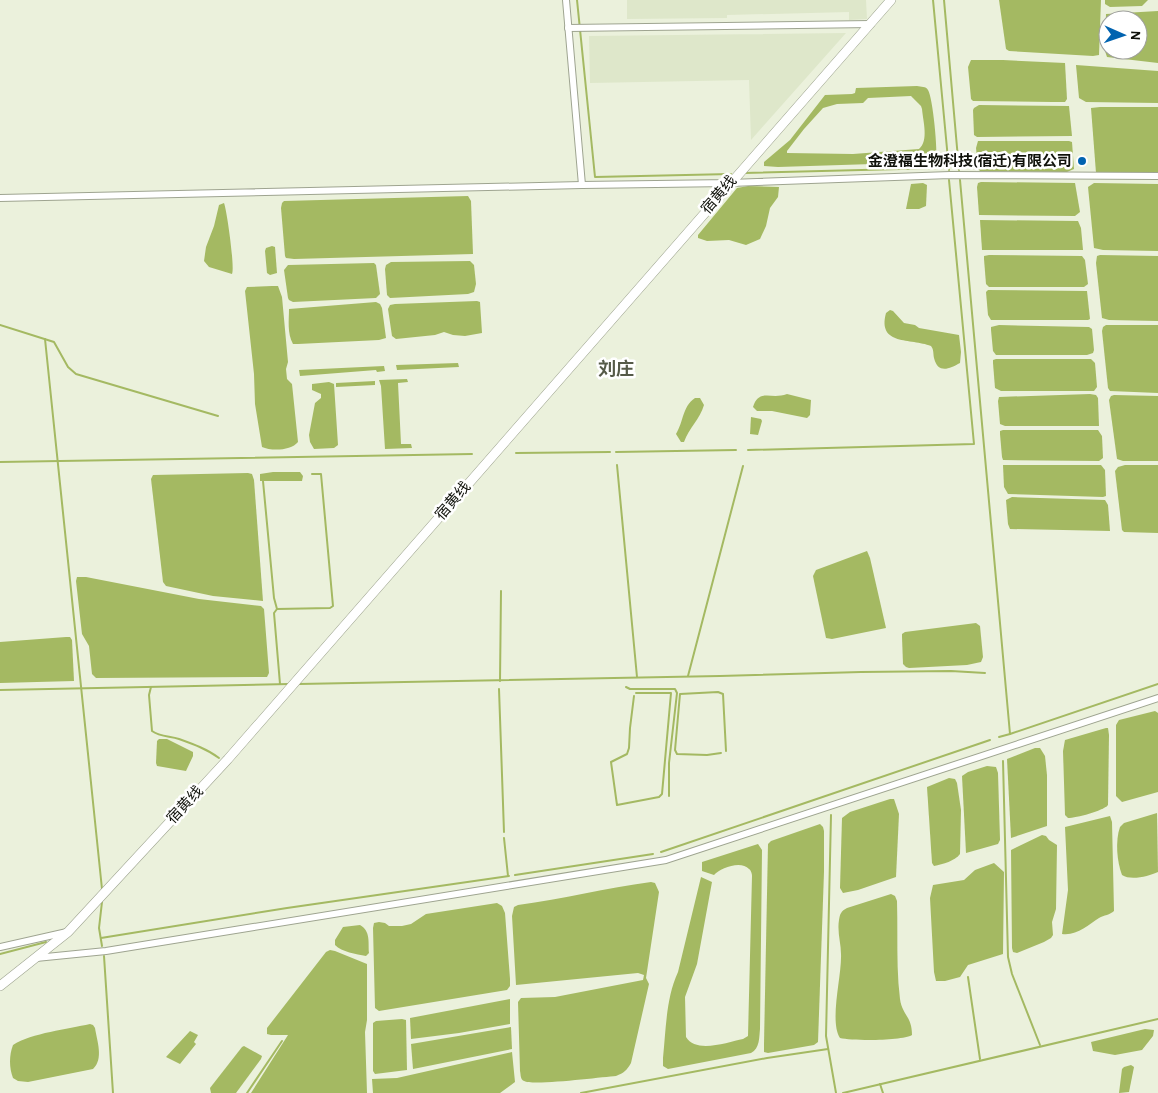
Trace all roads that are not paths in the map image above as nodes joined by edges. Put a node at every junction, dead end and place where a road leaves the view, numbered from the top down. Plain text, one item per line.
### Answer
1 (566, 0) edge
2 (891, 0) edge
3 (870, 24) junction
4 (568, 28) junction
5 (1158, 176) edge
6 (730, 183) junction
7 (582, 185) junction
8 (0, 198) edge
9 (1158, 698) edge
10 (68, 932) junction
11 (0, 947) edge
12 (35, 958) junction
13 (0, 986) edge

1 - 4 street
2 - 3 main road, 宿黄线
3 - 4 street
3 - 6 main road, 宿黄线
4 - 7 street
5 - 6 street
6 - 7 street
6 - 10 main road, 宿黄线
7 - 8 street
9 - 12 street
10 - 11 street
10 - 12 main road, 宿黄线
12 - 13 main road, 宿黄线

